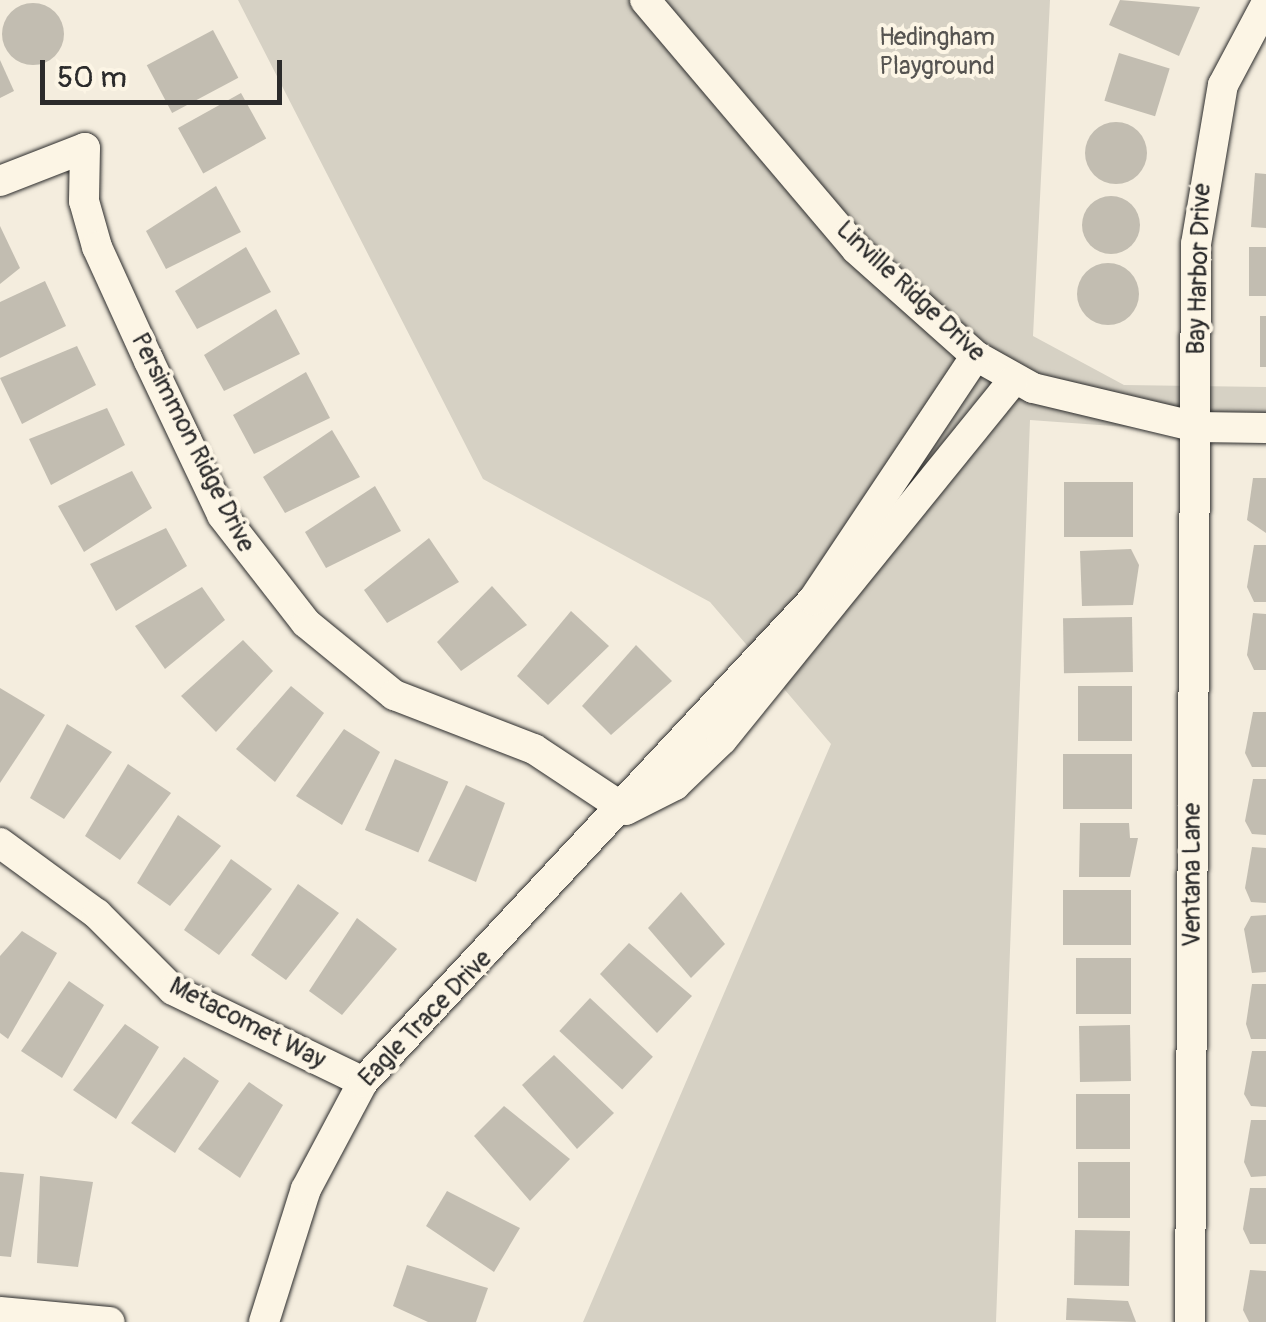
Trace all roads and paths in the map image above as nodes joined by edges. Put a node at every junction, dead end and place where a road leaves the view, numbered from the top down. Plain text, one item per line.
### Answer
1 (644, 0) edge
2 (1266, 4) edge
3 (0, 181) edge
4 (976, 356) junction
5 (1012, 380) junction
6 (1196, 427) junction
7 (1266, 428) edge
8 (626, 810) junction
9 (0, 843) edge
10 (363, 1082) junction
11 (0, 1312) edge
12 (110, 1322) edge
13 (264, 1322) edge
14 (1190, 1322) edge

1 - 4 street, Linville Ridge Drive
2 - 6 street, Bay Harbor Drive
3 - 8 street, Persimmon Ridge Drive
4 - 5 street, Linville Ridge Drive
4 - 8 street, Eagle Trace Drive
5 - 6 street, Linville Ridge Drive
5 - 8 street, Eagle Trace Drive
6 - 7 street, Linville Ridge Drive
6 - 14 street, Ventana Lane
8 - 10 street, Eagle Trace Drive
9 - 10 street, Metacomet Way
10 - 13 street, Eagle Trace Drive
11 - 12 street

